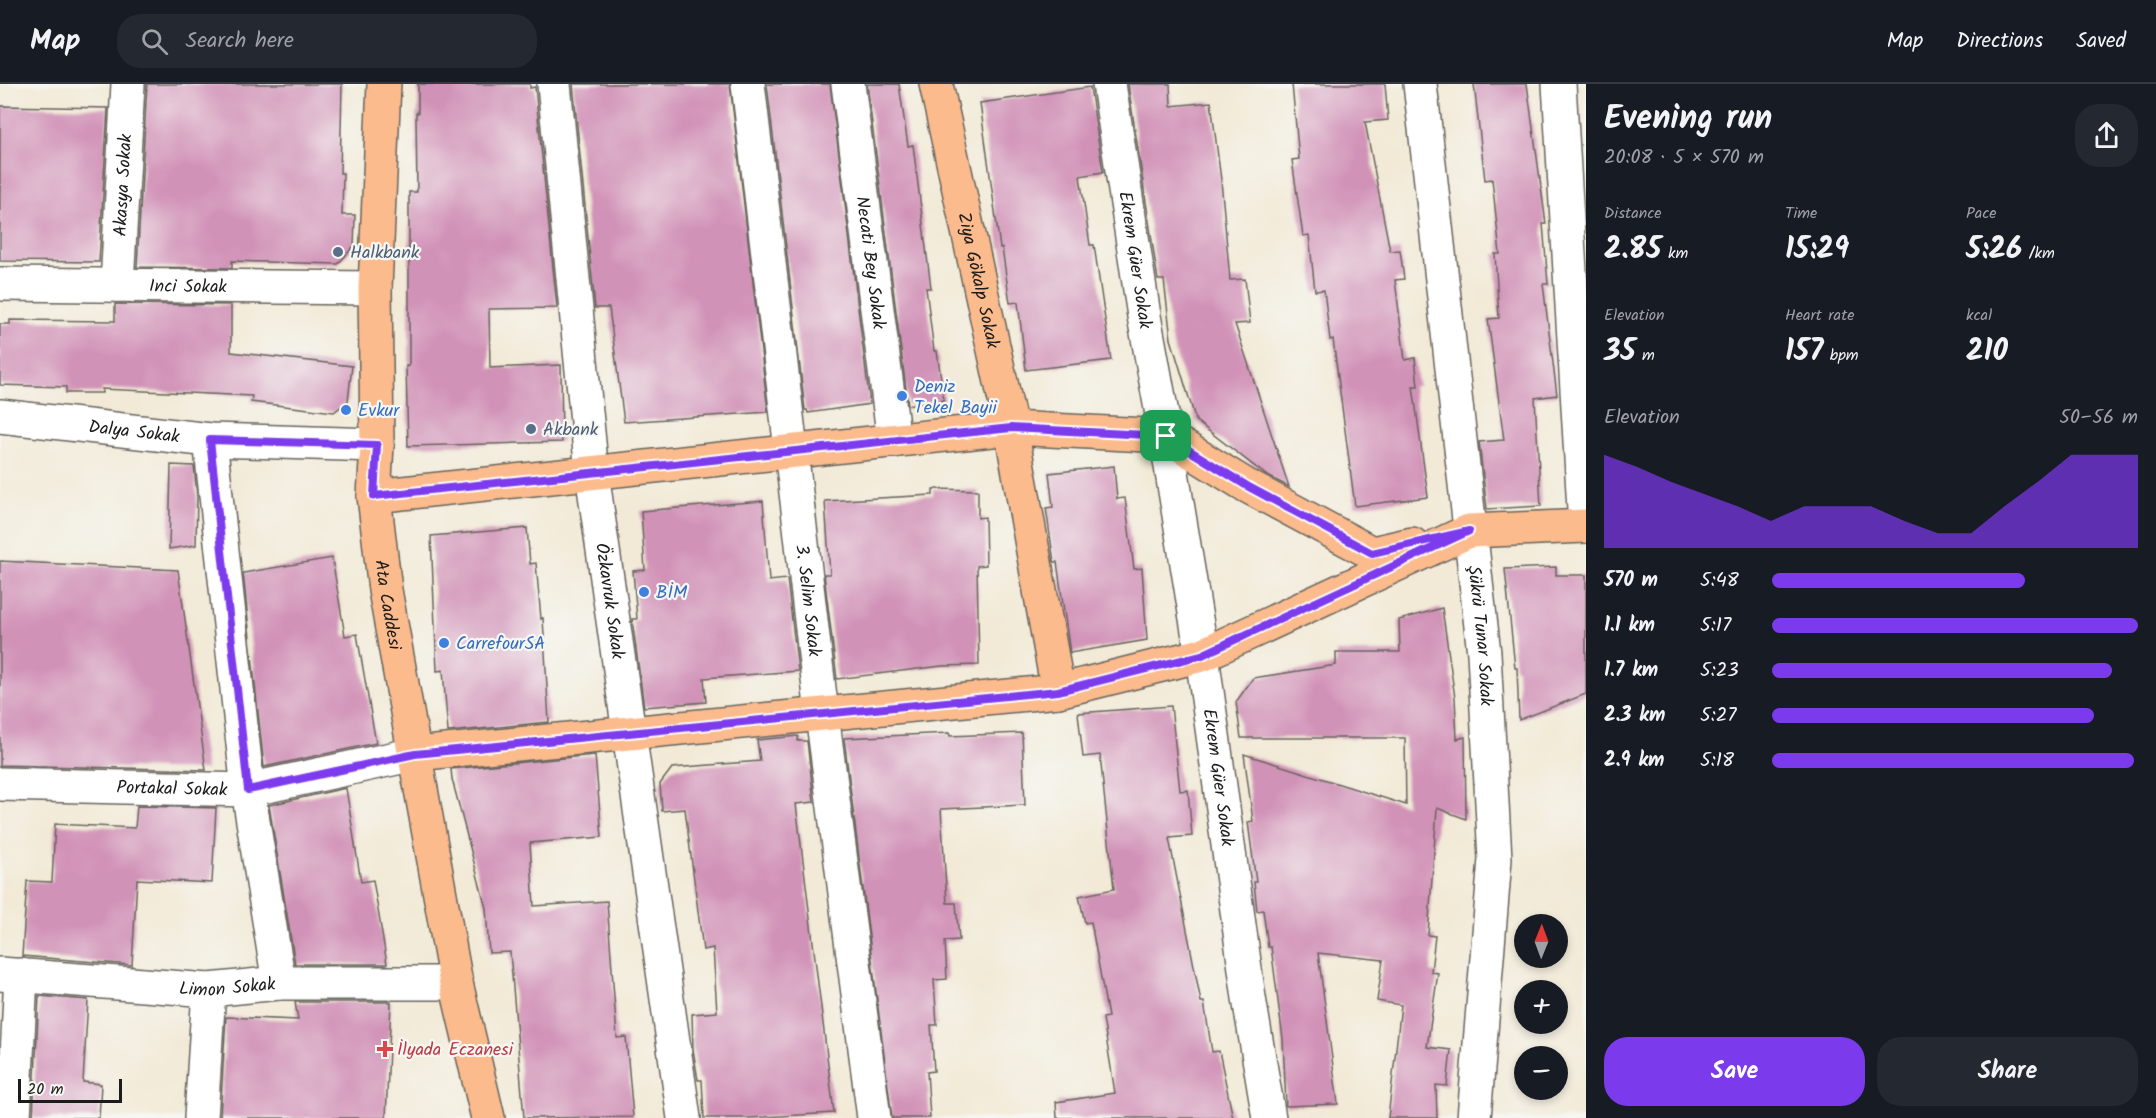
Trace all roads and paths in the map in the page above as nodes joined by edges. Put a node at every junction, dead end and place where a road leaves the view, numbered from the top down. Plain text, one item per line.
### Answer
1 (128, 84) edge
2 (384, 84) edge
3 (554, 84) edge
4 (748, 84) edge
5 (848, 84) edge
6 (936, 84) edge
7 (1109, 84) edge
8 (1420, 84) edge
9 (1559, 84) edge
10 (0, 284) edge
11 (117, 285) junction
12 (375, 288) junction
13 (0, 416) edge
14 (1011, 428) junction
15 (1166, 436) junction
16 (210, 440) junction
17 (894, 441) junction
18 (377, 445) junction
19 (791, 452) junction
20 (592, 473) junction
21 (374, 496) junction
22 (1585, 526) edge
23 (1469, 531) junction
24 (1202, 655) junction
25 (1058, 691) junction
26 (822, 714) junction
27 (628, 733) junction
28 (415, 754) junction
29 (0, 784) edge
30 (248, 790) junction
31 (10, 974) edge
32 (279, 983) junction
33 (456, 983) junction
34 (208, 990) junction
35 (14, 1118) edge
36 (201, 1118) edge
37 (488, 1118) edge
38 (684, 1118) edge
39 (874, 1118) edge
40 (1269, 1118) edge
41 (1474, 1118) edge

1 - 11 street, Akasya Sokak
2 - 12 main road, Ata Caddesi
3 - 20 street, Özkavruk Sokak
4 - 19 street, 3. Selim Sokak
5 - 17 street, Necati Bey Sokak
6 - 14 main road, Ziya Gökalp Sokak
7 - 15 street, Ekrem Güer Sokak
8 - 23 street, Şükrü Tunar Sokak
9 - 22 street
10 - 11 street, Inci Sokak
11 - 12 street, Inci Sokak
12 - 18 main road, Ata Caddesi
13 - 16 street, Dalya Sokak
14 - 15 main road
14 - 17 main road
14 - 25 main road, Ziya Gökalp Sokak
15 - 23 main road
15 - 24 street, Ekrem Güer Sokak
16 - 18 street, Dalya Sokak
16 - 30 street
17 - 19 main road
18 - 21 main road, Ata Caddesi
19 - 20 main road
19 - 26 street, 3. Selim Sokak
20 - 21 main road
20 - 27 street, Özkavruk Sokak
21 - 28 main road, Ata Caddesi
22 - 23 main road
23 - 24 main road
23 - 41 street, Şükrü Tunar Sokak
24 - 25 main road
24 - 40 street, Ekrem Güer Sokak
25 - 26 main road
26 - 27 main road
26 - 39 street, 3. Selim Sokak
27 - 28 main road
27 - 38 street, Özkavruk Sokak
28 - 30 street, Portakal Sokak
28 - 33 main road, Ata Caddesi
29 - 30 street, Portakal Sokak
30 - 32 street
31 - 34 street, Limon Sokak
31 - 35 street
32 - 33 street, Limon Sokak
32 - 34 street, Limon Sokak
33 - 37 main road, Ata Caddesi
34 - 36 street

